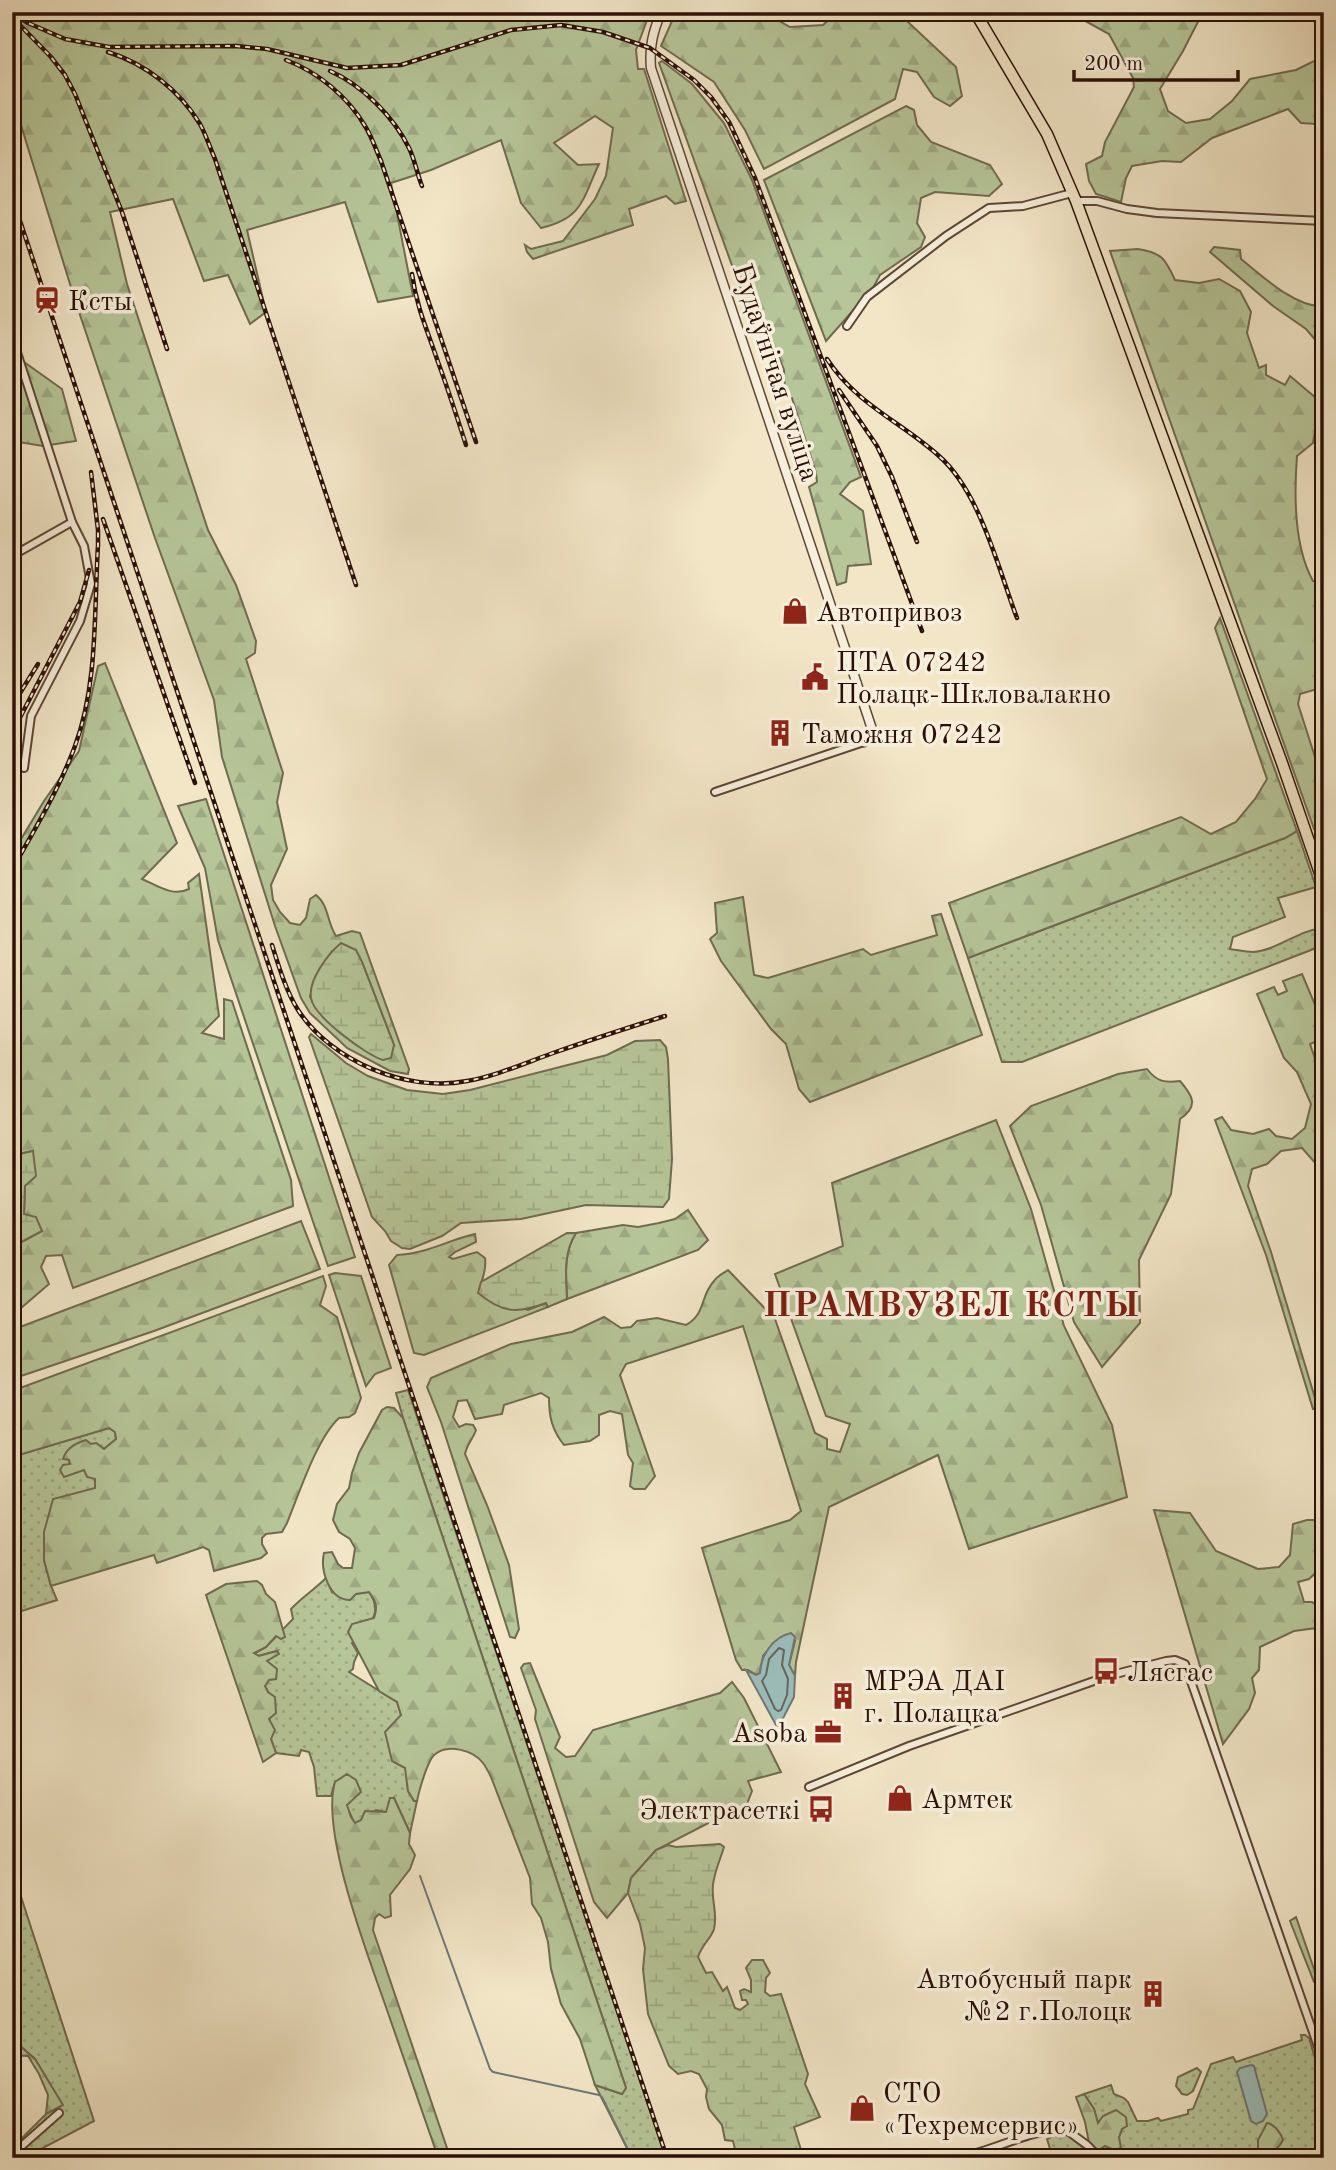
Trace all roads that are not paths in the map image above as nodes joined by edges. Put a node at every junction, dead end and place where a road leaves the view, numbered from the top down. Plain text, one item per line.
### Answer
1 (661, 12) edge
2 (975, 12) edge
3 (1074, 197) junction
4 (1324, 221) edge
5 (847, 326) dead end
6 (12, 337) edge
7 (72, 522) junction
8 (12, 556) edge
9 (864, 742) joint
10 (23, 768) dead end
11 (715, 792) dead end
12 (1324, 885) edge
13 (809, 1787) dead end
14 (1324, 2064) edge
15 (59, 2113) dead end
16 (12, 2152) edge
17 (957, 2158) edge
18 (1100, 2158) edge

1 - 9 street, Будаўнічая вуліца
2 - 3 main road
3 - 4 street
3 - 5 street
3 - 12 main road
6 - 7 street
7 - 8 street
7 - 10 street
9 - 11 street
13 - 14 street
15 - 16 street
17 - 18 street

